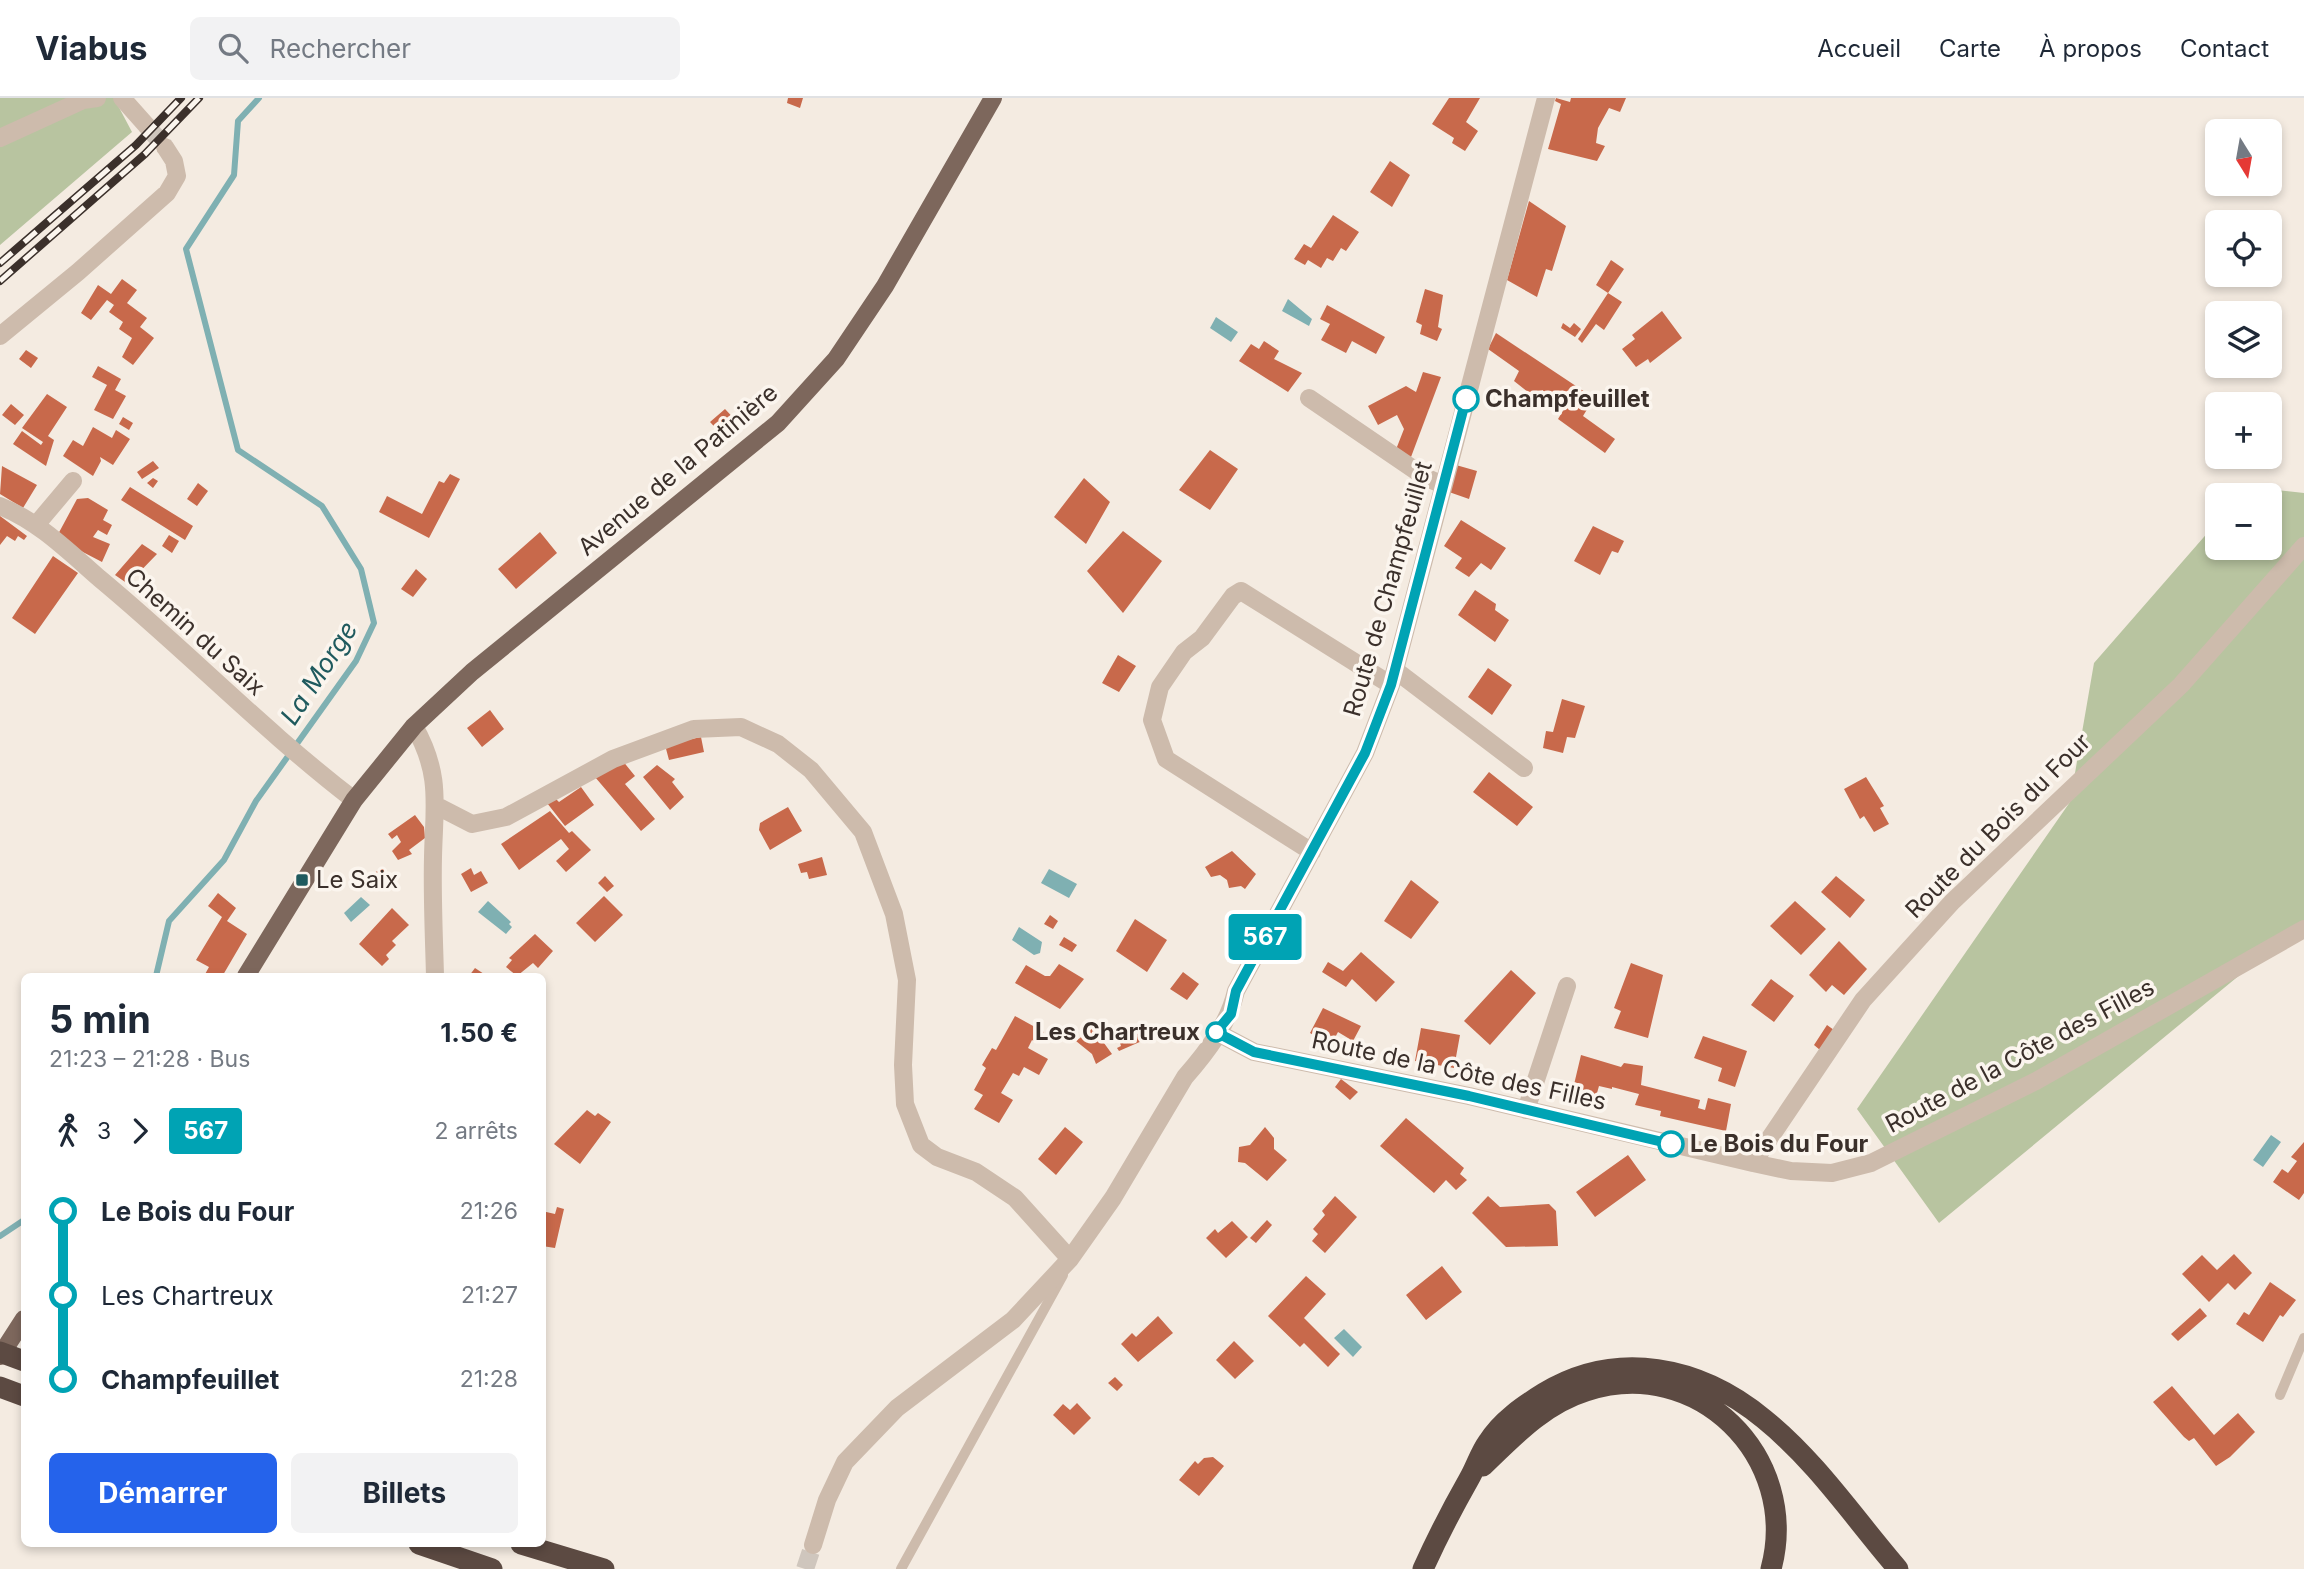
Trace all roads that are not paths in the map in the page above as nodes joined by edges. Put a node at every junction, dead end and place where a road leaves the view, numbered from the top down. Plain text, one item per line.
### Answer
1 (97, 98) edge
2 (122, 98) edge
3 (993, 98) edge
4 (1546, 98) edge
5 (146, 125) tunnel mouth
6 (0, 138) edge
7 (165, 147) tunnel mouth
8 (0, 335) edge
9 (1310, 398) dead end
10 (73, 481) dead end
11 (1443, 485) junction
12 (0, 506) edge
13 (36, 525) junction
14 (2304, 546) edge
15 (1393, 677) junction
16 (414, 726) junction
17 (1524, 768) dead end
18 (354, 800) junction
19 (437, 806) junction
20 (1312, 852) junction
21 (2304, 929) edge
22 (248, 973) edge
23 (435, 973) edge
24 (1567, 986) dead end
25 (1216, 1032) junction
26 (1526, 1110) junction
27 (1753, 1163) junction
28 (1070, 1259) junction
29 (21, 1322) edge
30 (2304, 1338) edge
31 (0, 1354) edge
32 (21, 1360) edge
33 (0, 1387) edge
34 (21, 1395) edge
35 (2280, 1395) dead end
36 (1469, 1479) junction
37 (813, 1545) tunnel mouth
38 (428, 1547) edge
39 (531, 1547) edge
40 (492, 1569) edge
41 (604, 1569) edge
42 (901, 1569) edge
43 (1423, 1569) edge
44 (1771, 1569) edge
45 (1898, 1569) edge

1 - 6 street
2 - 5 street
3 - 16 main road, Avenue de la Patinière
4 - 11 street, Route de Champfeuillet
7 - 8 street
9 - 11 street
10 - 13 street
11 - 15 street, Route de Champfeuillet
12 - 13 street, Chemin du Saix
13 - 18 street, Chemin du Saix
14 - 27 street, Route du Bois du Four
15 - 17 street
15 - 20 street, Route de Champfeuillet
15 - 20 street
16 - 18 main road, Avenue de la Patinière
16 - 19 street
18 - 22 main road, Avenue de la Patinière
19 - 23 street
19 - 28 street
20 - 25 street, Route de Champfeuillet
21 - 27 street, Route de la Côte des Filles
24 - 26 street
25 - 26 street, Route de la Côte des Filles
25 - 28 street, Route de Champfeuillet
26 - 27 street, Route de la Côte des Filles
28 - 37 street, Route de Champfeuillet
28 - 42 lane
29 - 31 main road
30 - 35 lane
31 - 32 highway, bridge
33 - 34 highway
36 - 43 highway
36 - 44 highway
36 - 45 highway
38 - 40 highway
39 - 41 highway

